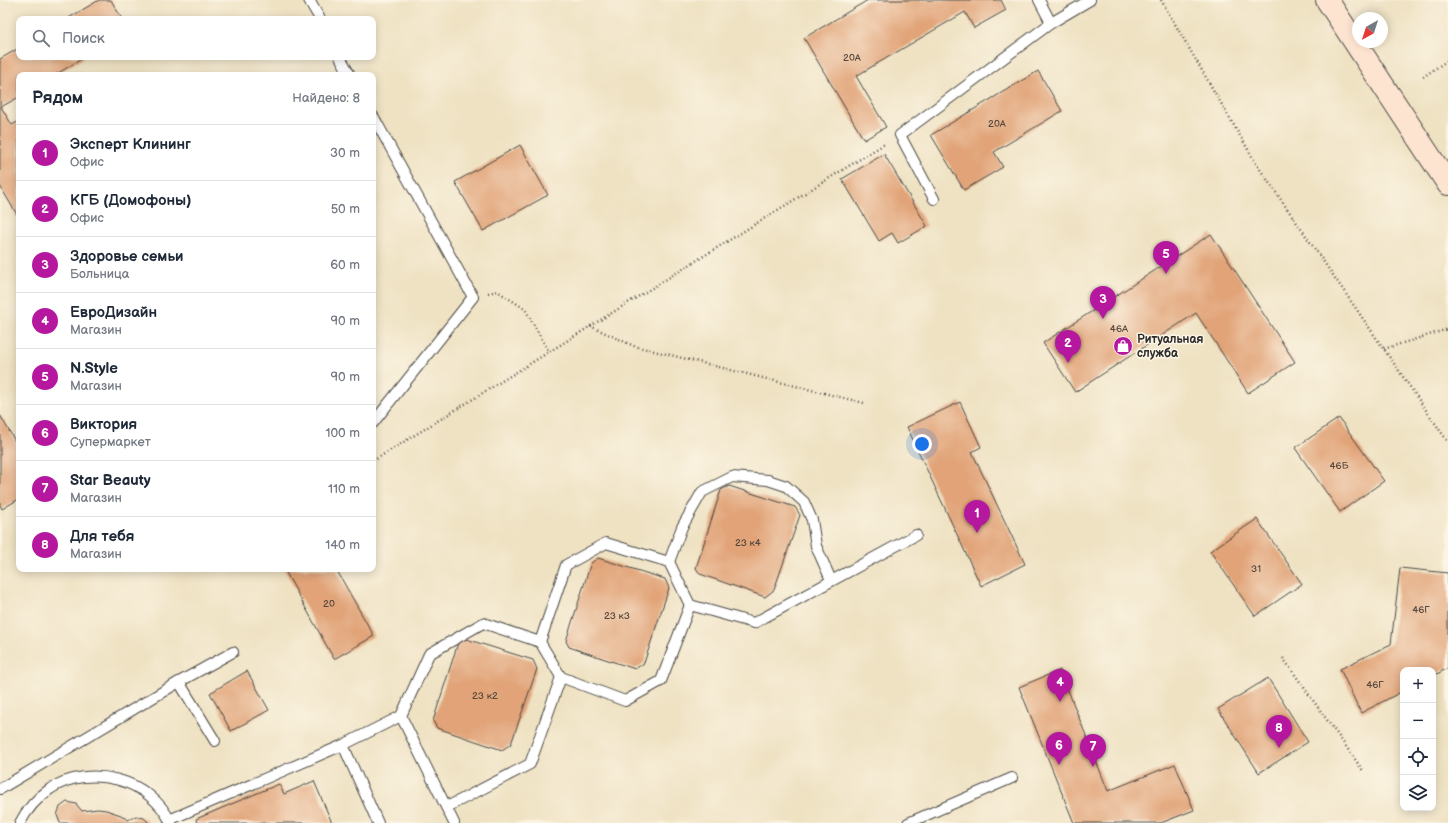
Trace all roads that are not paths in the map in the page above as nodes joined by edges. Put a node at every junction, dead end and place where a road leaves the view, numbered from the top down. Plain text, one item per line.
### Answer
1 (309, 0) edge
2 (1039, 0) edge
3 (1090, 0) edge
4 (1327, 0) edge
5 (318, 16) edge
6 (1051, 23) junction
7 (342, 60) edge
8 (348, 72) edge
9 (376, 121) edge
10 (1448, 184) edge
11 (934, 199) dead end
12 (376, 420) edge
13 (916, 535) dead end
14 (669, 562) junction
15 (831, 580) junction
16 (690, 605) junction
17 (540, 642) junction
18 (233, 652) dead end
19 (561, 677) junction
20 (179, 682) junction
21 (401, 716) junction
22 (214, 741) dead end
23 (343, 745) junction
24 (1012, 778) dead end
25 (0, 789) edge
26 (447, 808) junction
27 (170, 821) edge
28 (20, 823) edge
29 (378, 823) edge
30 (454, 823) edge
31 (908, 823) edge

1 - 5 lane
2 - 6 lane
3 - 6 lane
4 - 10 main road
6 - 11 lane
7 - 8 lane
9 - 12 lane
13 - 15 lane
14 - 15 lane
14 - 16 lane
14 - 17 lane
15 - 16 lane
16 - 19 lane
17 - 19 lane
17 - 21 lane
18 - 20 lane
19 - 26 lane
20 - 22 lane
20 - 25 lane
21 - 23 lane
21 - 26 lane
23 - 27 lane
23 - 29 lane
24 - 31 lane
26 - 30 lane
27 - 28 lane

